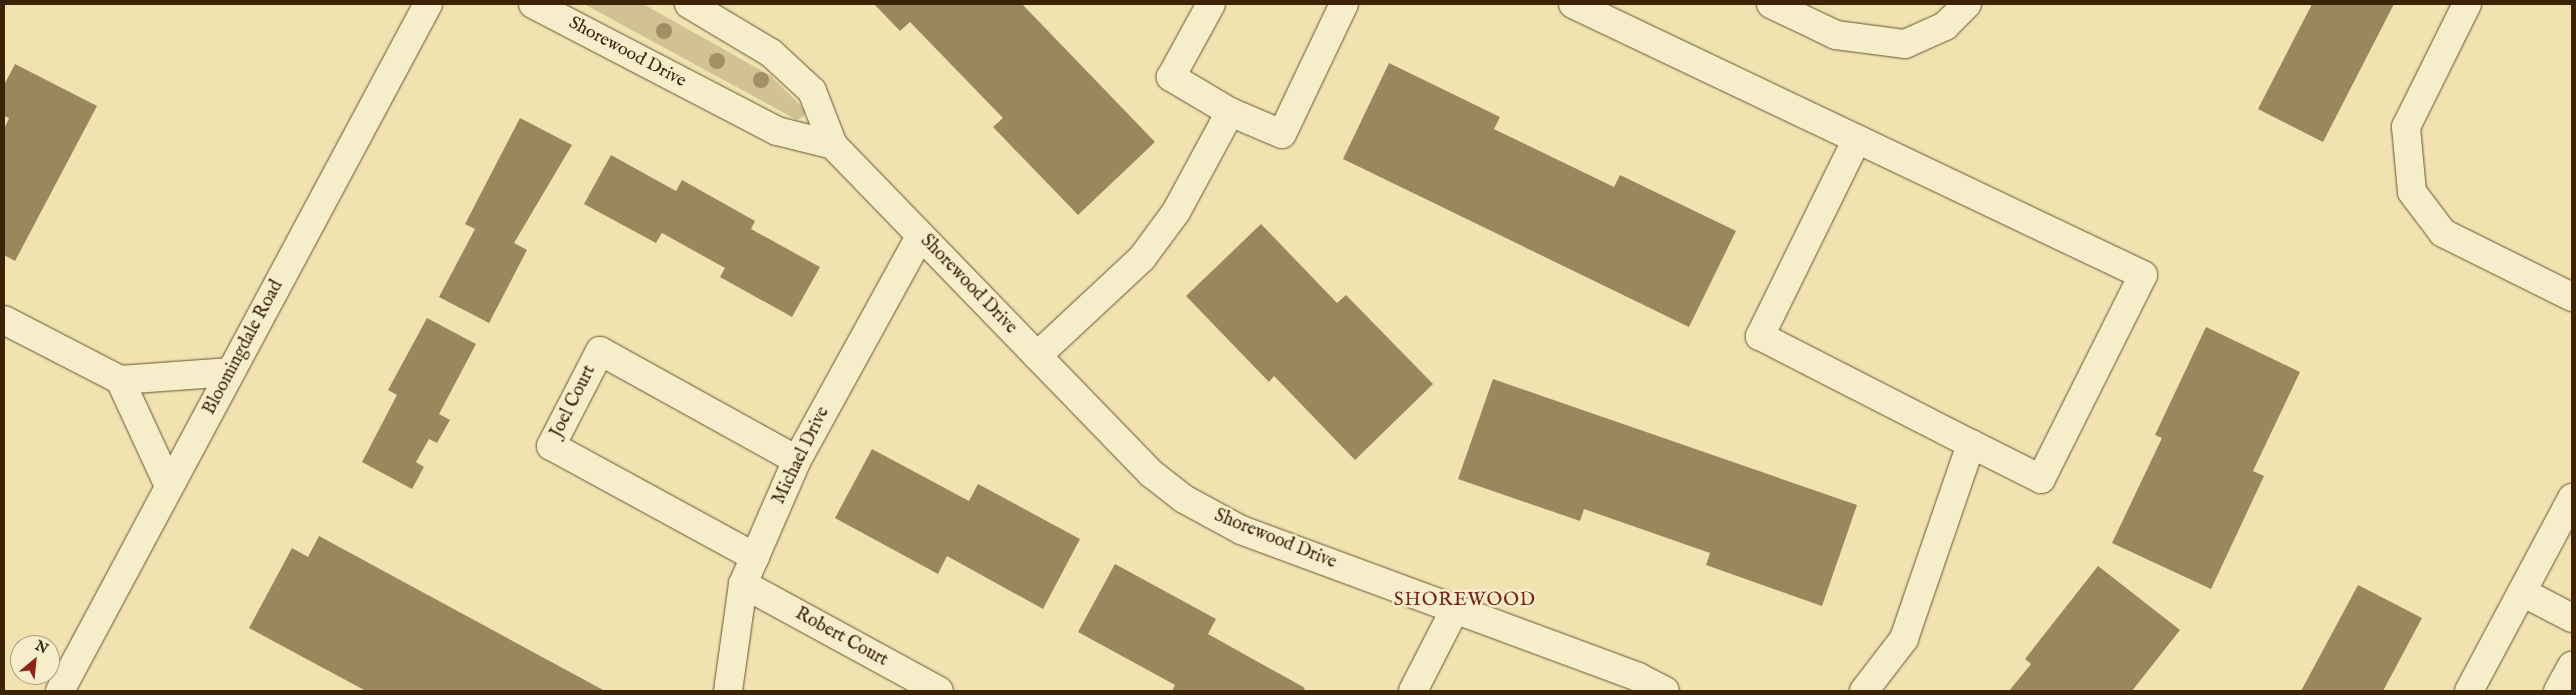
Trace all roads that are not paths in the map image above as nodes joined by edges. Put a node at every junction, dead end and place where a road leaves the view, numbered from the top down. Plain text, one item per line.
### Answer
1 (428, 4) edge
2 (533, 4) edge
3 (689, 4) edge
4 (1211, 4) edge
5 (1344, 4) edge
6 (1573, 4) edge
7 (1771, 4) edge
8 (1967, 4) edge
9 (2467, 4) edge
10 (1230, 112) junction
11 (1857, 139) junction
12 (833, 145) junction
13 (920, 236) junction
14 (2572, 297) edge
15 (4, 320) edge
16 (1037, 356) junction
17 (231, 372) junction
18 (120, 380) junction
19 (1971, 444) junction
20 (797, 460) junction
21 (169, 486) junction
22 (2572, 498) edge
23 (755, 557) junction
24 (743, 584) junction
25 (2522, 592) junction
26 (1455, 609) junction
27 (2572, 618) edge
28 (2572, 666) edge
29 (60, 691) edge
30 (728, 691) edge
31 (939, 691) edge
32 (1413, 691) edge
33 (1665, 691) edge
34 (1864, 691) edge
35 (2469, 691) edge
36 (2558, 691) edge

1 - 17 street, Bloomingdale Road
2 - 12 street, Shorewood Drive
3 - 12 street, Shorewood Drive
4 - 10 street
5 - 10 street
6 - 11 street
7 - 8 street
9 - 14 street
10 - 16 street
11 - 19 street
11 - 19 street
12 - 13 street, Shorewood Drive
13 - 16 street, Shorewood Drive
13 - 20 street, Michael Drive
15 - 18 street
16 - 26 street, Shorewood Drive
17 - 18 street
17 - 21 street, Bloomingdale Road
18 - 21 street
19 - 34 street
20 - 23 street, Michael Drive
20 - 23 street, Joel Court
21 - 29 street, Bloomingdale Road
22 - 25 street
23 - 24 street, Michael Drive
24 - 30 street, Michael Drive
24 - 31 street, Robert Court
25 - 27 street
25 - 35 street
26 - 32 street
26 - 33 street, Shorewood Drive
28 - 36 street

